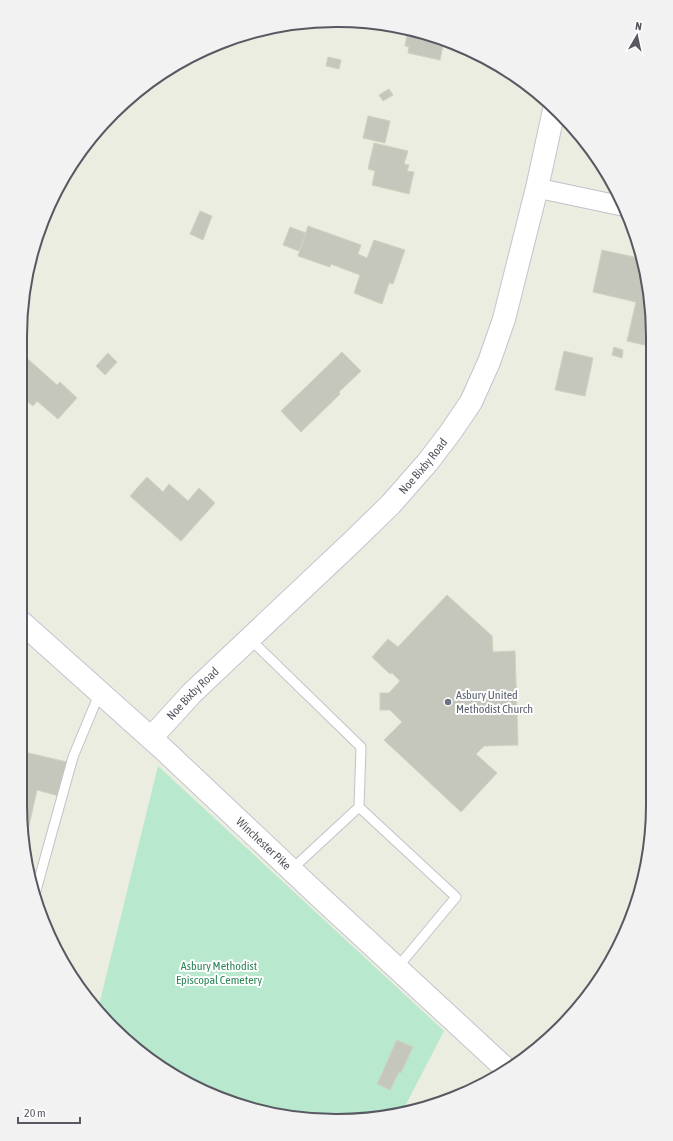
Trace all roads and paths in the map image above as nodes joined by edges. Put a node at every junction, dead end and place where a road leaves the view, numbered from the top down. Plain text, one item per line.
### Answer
1 (553, 116) edge
2 (537, 188) junction
3 (616, 205) edge
4 (27, 627) edge
5 (250, 639) junction
6 (100, 692) junction
7 (151, 738) junction
8 (359, 807) junction
9 (291, 870) junction
10 (38, 884) edge
11 (397, 968) junction
12 (502, 1066) edge

1 - 2 street, Noe Bixby Road
2 - 3 street
2 - 5 street, Noe Bixby Road
4 - 6 street, Winchester Pike
5 - 7 street, Noe Bixby Road
5 - 8 lane
6 - 7 street, Winchester Pike
6 - 10 lane
7 - 9 street, Winchester Pike
8 - 9 lane
8 - 11 lane
9 - 11 street, Winchester Pike
11 - 12 street, Winchester Pike

